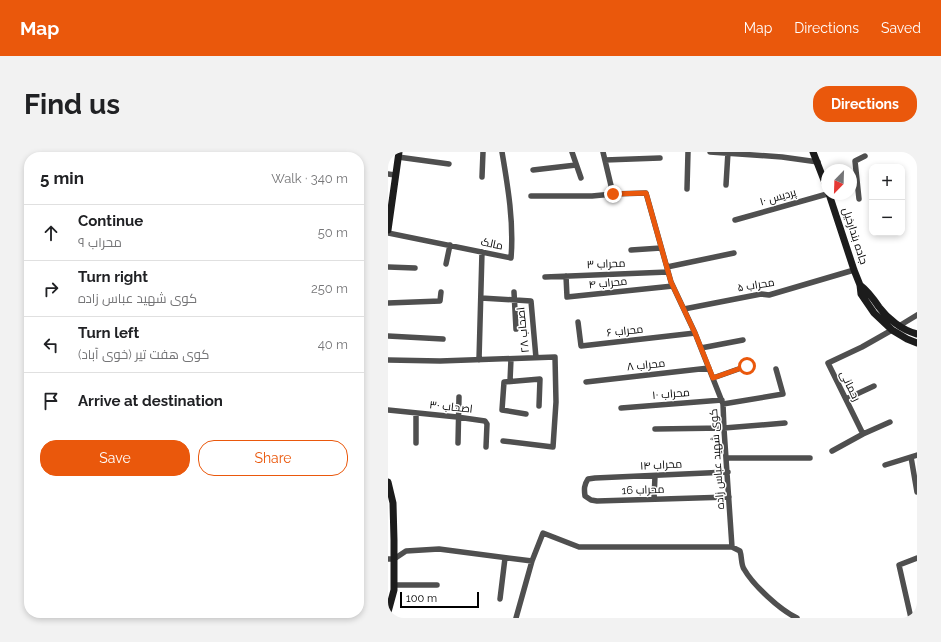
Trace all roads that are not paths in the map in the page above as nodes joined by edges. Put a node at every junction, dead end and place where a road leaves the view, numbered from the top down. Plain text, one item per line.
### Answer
1 (483, 152) edge
2 (502, 152) edge
3 (572, 152) edge
4 (603, 152) edge
5 (637, 152) edge
6 (688, 152) edge
7 (710, 152) edge
8 (813, 152) edge
9 (728, 153) edge
10 (398, 154) edge
11 (762, 154) edge
12 (865, 156) dead end
13 (660, 158) dead end
14 (641, 159) junction
15 (605, 160) junction
16 (818, 162) junction
17 (449, 164) dead end
18 (855, 164) edge
19 (576, 165) junction
20 (821, 169) edge
21 (533, 170) dead end
22 (391, 174) edge
23 (482, 177) dead end
24 (581, 178) dead end
25 (726, 186) dead end
26 (687, 189) dead end
27 (857, 193) edge
28 (613, 194) junction
29 (531, 196) dead end
30 (821, 196) edge
31 (830, 200) edge
32 (858, 200) dead end
33 (389, 212) edge
34 (735, 220) dead end
35 (388, 230) edge
36 (388, 234) edge
37 (450, 245) junction
38 (662, 248) junction
39 (631, 250) dead end
40 (482, 252) junction
41 (734, 253) dead end
42 (446, 264) dead end
43 (388, 267) edge
44 (415, 268) dead end
45 (668, 269) junction
46 (854, 270) junction
47 (566, 276) junction
48 (545, 277) dead end
49 (860, 285) junction
50 (673, 286) junction
51 (440, 292) dead end
52 (514, 292) dead end
53 (481, 298) junction
54 (514, 301) junction
55 (388, 303) edge
56 (684, 309) junction
57 (917, 315) edge
58 (578, 322) dead end
59 (899, 326) junction
60 (516, 329) dead end
61 (892, 330) junction
62 (695, 333) junction
63 (917, 334) edge
64 (388, 336) edge
65 (443, 339) dead end
66 (743, 340) dead end
67 (917, 343) edge
68 (701, 348) junction
69 (536, 358) junction
70 (511, 359) junction
71 (388, 360) edge
72 (479, 360) junction
73 (747, 366) dead end
74 (709, 368) junction
75 (776, 369) dead end
76 (713, 378) junction
77 (510, 381) junction
78 (586, 382) dead end
79 (874, 386) dead end
80 (459, 397) dead end
81 (846, 399) junction
82 (723, 402) junction
83 (539, 406) dead end
84 (621, 408) dead end
85 (388, 410) edge
86 (416, 413) junction
87 (526, 414) dead end
88 (457, 417) junction
89 (890, 422) dead end
90 (785, 424) dead end
91 (724, 428) junction
92 (655, 429) dead end
93 (863, 434) junction
94 (504, 441) dead end
95 (416, 443) dead end
96 (458, 443) dead end
97 (486, 447) dead end
98 (832, 450) dead end
99 (917, 455) edge
100 (911, 457) junction
101 (727, 458) junction
102 (810, 458) dead end
103 (885, 465) dead end
104 (728, 472) junction
105 (655, 476) junction
106 (595, 478) joint
107 (388, 482) edge
108 (917, 492) edge
109 (729, 497) junction
110 (654, 500) junction
111 (732, 546) junction
112 (505, 558) junction
113 (917, 558) edge
114 (391, 559) edge
115 (532, 561) junction
116 (394, 585) junction
117 (437, 585) dead end
118 (500, 599) dead end
119 (388, 612) edge
120 (516, 618) edge
121 (797, 618) edge
122 (911, 618) edge

1 - 23 street
2 - 40 street, مالک
3 - 19 street
4 - 15 street
5 - 14 street
6 - 26 street
7 - 9 street
8 - 16 main road
9 - 11 street
9 - 25 street
10 - 17 street
10 - 22 main road
11 - 16 street
12 - 18 street
13 - 14 street
14 - 15 street
15 - 28 street
16 - 20 main road
19 - 21 street
19 - 24 street
22 - 33 main road
27 - 32 street
28 - 29 street
28 - 38 street, کوی شهید عباس زاده
30 - 34 street, پردیس ۱۰
31 - 46 main road, جاده بندارخیل
33 - 35 main road
36 - 37 street, مالک
37 - 40 street, مالک
37 - 42 street
38 - 39 street
38 - 45 street, کوی شهید عباس زاده
40 - 53 street
41 - 45 street, محراب ۳
43 - 44 street
45 - 47 street, محراب ۳
45 - 50 street, کوی شهید عباس زاده
46 - 49 main road, جاده بندارخیل
46 - 56 street, محراب ۵
47 - 48 street, محراب ۳
47 - 50 street, محراب ۴
49 - 59 main road, جاده بندارخیل
49 - 61 main road, جاده بندارخیل
50 - 56 street, کوی شهید عباس زاده
51 - 55 street
52 - 54 street
53 - 54 street, اصحاب ۲۸
53 - 72 street
54 - 60 street
54 - 69 street, اصحاب ۲۸
56 - 62 street, کوی شهید عباس زاده
57 - 59 street
58 - 62 street, محراب ۶
59 - 63 main road, جاده بندارخیل
61 - 67 main road, جاده بندارخیل
61 - 81 street, رحمانی
62 - 68 street, کوی شهید عباس زاده
64 - 65 street
66 - 68 street
68 - 74 street, کوی شهید عباس زاده
69 - 70 street
69 - 94 street
70 - 72 street
70 - 77 street
71 - 72 street
73 - 76 street
74 - 76 street, کوی شهید عباس زاده
74 - 78 street, محراب ۸
75 - 82 street, محراب ۱۰
76 - 82 street, کوی شهید عباس زاده
77 - 83 street
77 - 87 street
79 - 81 street
80 - 88 street
81 - 93 street, رحمانی
82 - 84 street, محراب ۱۰
82 - 91 street, کوی شهید عباس زاده
85 - 86 street, اصحاب ۳۰
86 - 88 street, اصحاب ۳۰
86 - 95 street
88 - 96 street
88 - 97 street, اصحاب ۳۰
89 - 93 street
90 - 91 street
91 - 92 street
91 - 101 street, کوی شهید عباس زاده
93 - 98 street
99 - 100 street
100 - 103 street
100 - 108 street
101 - 102 street
101 - 104 street, کوی شهید عباس زاده
104 - 105 street, محراب ۱۴
104 - 109 street, کوی شهید عباس زاده
105 - 106 street, محراب ۱۴
105 - 110 street
106 - 110 street, محراب 16
107 - 114 main road
109 - 110 street, محراب 16
109 - 111 street, کوی شهید عباس زاده
111 - 115 street
111 - 121 street
112 - 114 street
112 - 115 street
112 - 118 street
113 - 122 street
114 - 116 main road
115 - 120 street
116 - 117 street
116 - 119 main road

